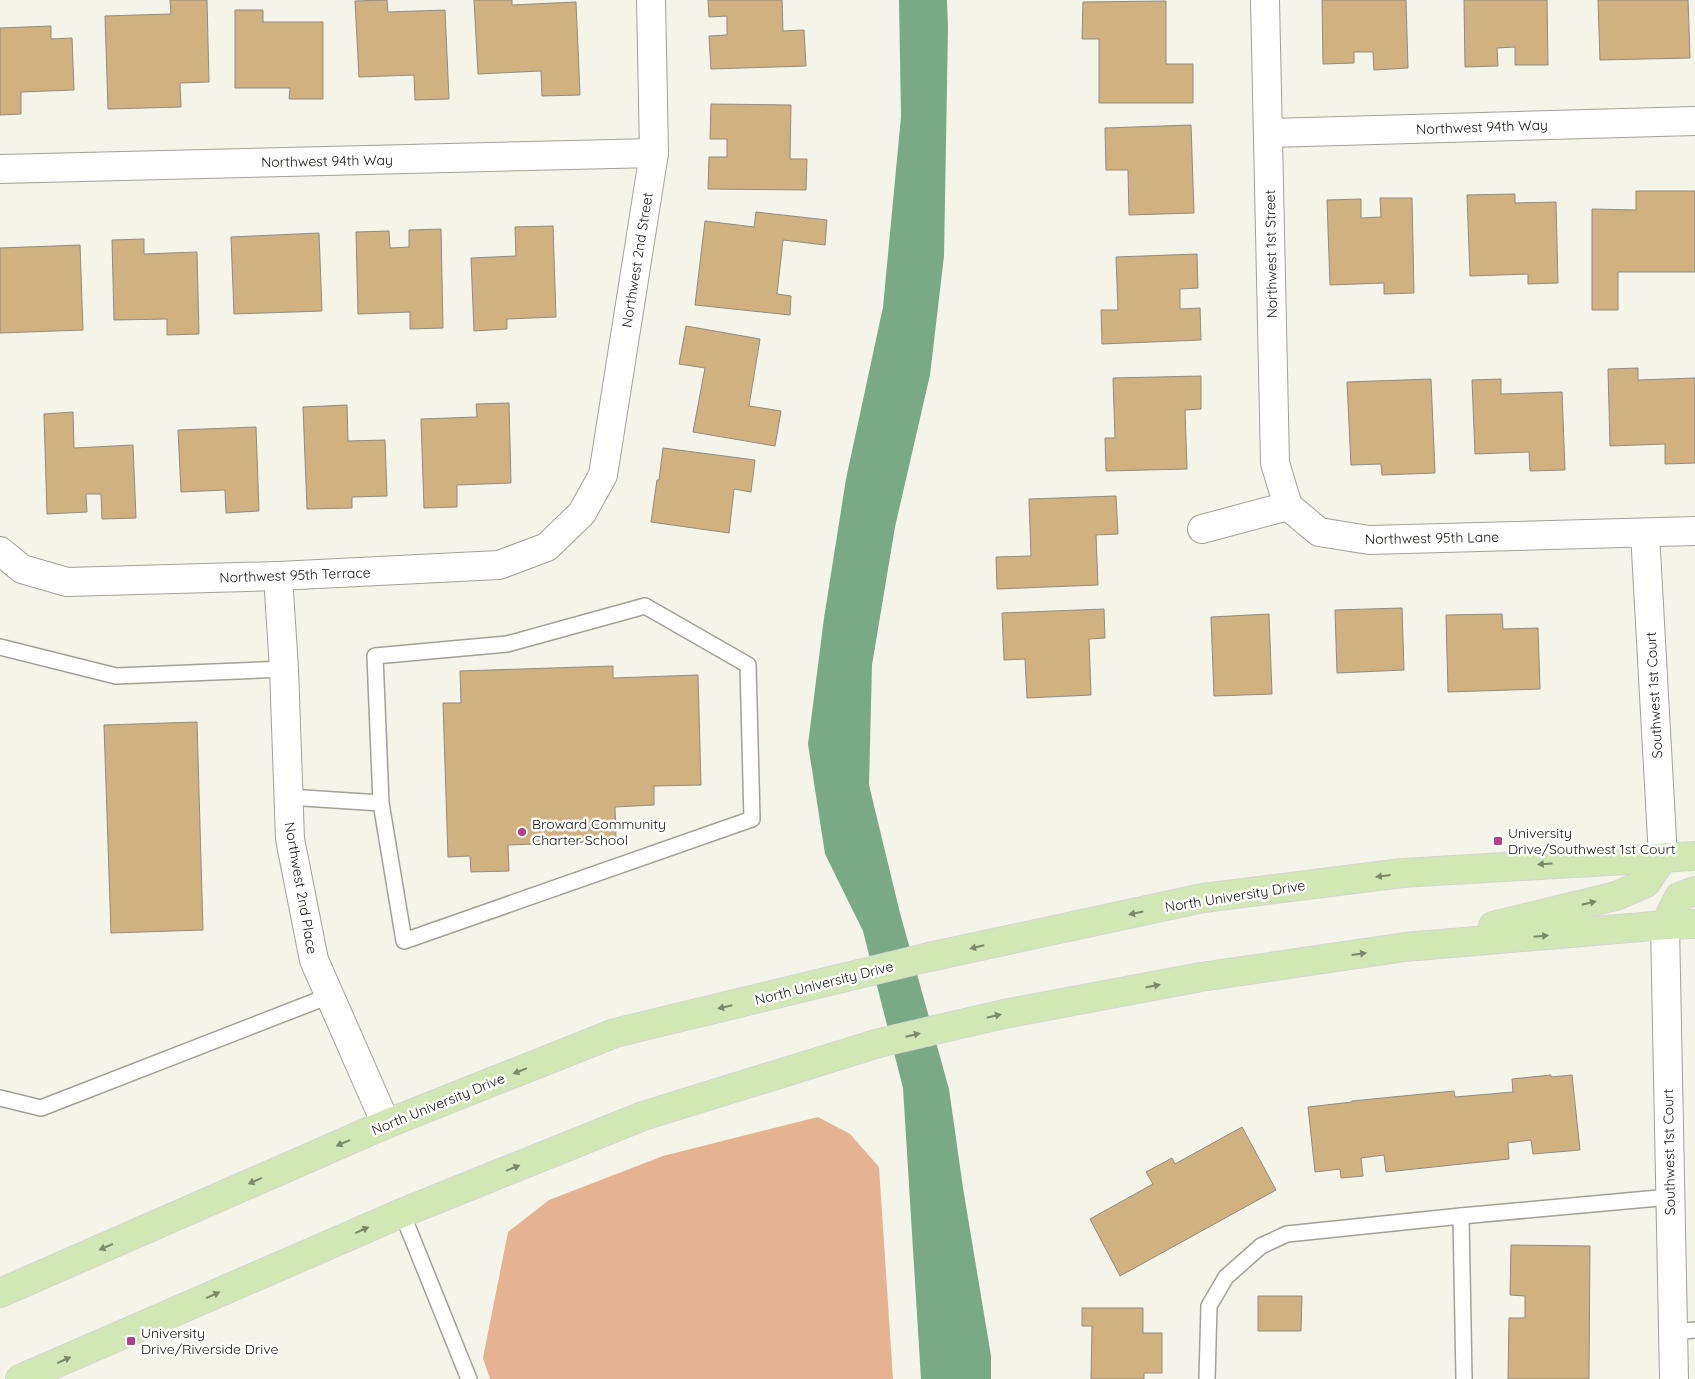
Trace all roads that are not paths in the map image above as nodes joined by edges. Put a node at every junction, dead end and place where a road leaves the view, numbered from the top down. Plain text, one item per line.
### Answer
1 (651, 0) edge
2 (1265, 0) edge
3 (1695, 121) edge
4 (1269, 133) junction
5 (654, 153) junction
6 (0, 169) edge
7 (1288, 506) junction
8 (582, 513) joint
9 (1202, 529) dead end
10 (1695, 531) edge
11 (1645, 533) junction
12 (0, 551) edge
13 (278, 576) junction
14 (0, 647) edge
15 (284, 669) junction
16 (288, 797) junction
17 (381, 803) junction
18 (1695, 856) edge
19 (1663, 857) junction
20 (1695, 891) edge
21 (1695, 924) edge
22 (1664, 926) junction
23 (1405, 947) junction
24 (329, 996) junction
25 (0, 1098) edge
26 (386, 1124) junction
27 (1670, 1197) junction
28 (402, 1213) junction
29 (1461, 1216) junction
30 (0, 1293) edge
31 (1684, 1331) edge
32 (20, 1379) edge
33 (469, 1379) edge
34 (1207, 1379) edge
35 (1464, 1379) edge
36 (1674, 1379) edge

1 - 5 street, Northwest 2nd Street
2 - 4 street, Northwest 1st Street
3 - 4 street, Northwest 94th Way
4 - 7 street, Northwest 1st Street
5 - 6 street, Northwest 94th Way
5 - 8 street, Northwest 2nd Street
7 - 9 street
7 - 11 street, Northwest 95th Lane
8 - 13 street, Northwest 95th Terrace
10 - 11 street, Northwest 95th Lane
11 - 19 street, Southwest 1st Court
12 - 13 street, Northwest 95th Terrace
13 - 15 street, Northwest 2nd Place
14 - 15 lane
15 - 16 street, Northwest 2nd Place
16 - 17 lane
16 - 24 street, Northwest 2nd Place
17 - 17 lane
18 - 19 main road, North University Drive
23 -> 19 main road
19 -> 26 main road, North University Drive
20 - 22 main road
21 - 22 main road
23 -> 22 main road
22 - 27 street, Southwest 1st Court
28 -> 23 main road
24 - 25 lane
24 - 26 street, Northwest 2nd Place
26 -> 30 main road, North University Drive
27 - 29 lane
27 - 31 street, Southwest 1st Court
32 -> 28 main road
28 - 33 lane
29 - 34 lane
29 - 35 lane
31 - 36 street, Southwest 1st Court

